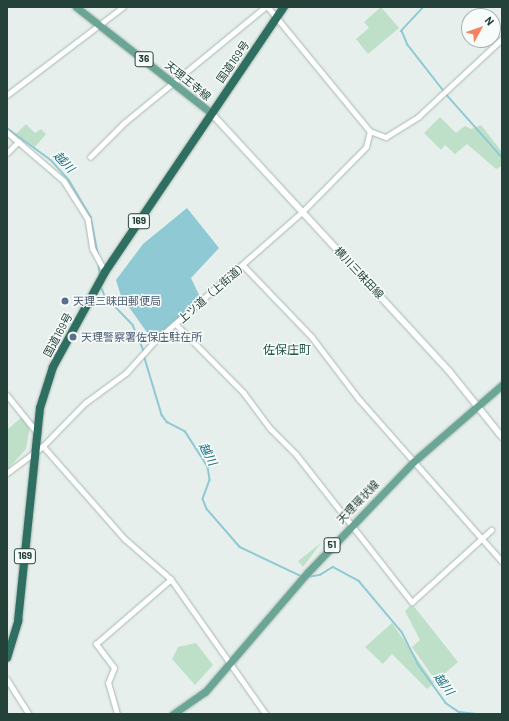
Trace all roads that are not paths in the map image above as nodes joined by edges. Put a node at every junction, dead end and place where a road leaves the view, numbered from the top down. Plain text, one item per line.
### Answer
1 (76, 7) edge
2 (123, 7) edge
3 (265, 7) edge
4 (268, 7) edge
5 (284, 7) edge
6 (277, 17) junction
7 (98, 24) junction
8 (502, 39) edge
9 (175, 83) junction
10 (7, 95) edge
11 (211, 113) junction
12 (370, 131) junction
13 (7, 132) edge
14 (18, 142) junction
15 (7, 153) edge
16 (90, 157) dead end
17 (302, 212) junction
18 (243, 265) junction
19 (105, 272) junction
20 (176, 324) junction
21 (502, 385) edge
22 (7, 395) edge
23 (477, 405) junction
24 (36, 431) junction
25 (502, 437) edge
26 (43, 446) junction
27 (34, 452) junction
28 (413, 462) junction
29 (7, 473) edge
30 (350, 525) junction
31 (491, 530) dead end
32 (482, 538) junction
33 (502, 561) edge
34 (172, 579) junction
35 (7, 658) edge
36 (230, 665) junction
37 (7, 679) edge
38 (29, 714) edge
39 (117, 714) edge
40 (174, 714) edge
41 (266, 714) edge

1 - 7 main road, 天理王寺線 / 36
2 - 7 street
3 - 9 street
4 - 6 street
5 - 6 highway, 国道169号 / 169
6 - 11 highway, 国道169号 / 169
6 - 12 street
7 - 9 main road, 天理王寺線 / 36
7 - 10 street
8 - 12 street
9 - 11 main road, 天理王寺線 / 36
9 - 16 street
11 - 17 main road, 横川三昧田線
11 - 19 highway, 国道169号 / 169
12 - 17 street, 上ツ道（上街道）
13 - 14 street
14 - 15 street
14 - 19 street
17 - 18 street, 上ツ道（上街道）
17 - 23 main road, 横川三昧田線
18 - 20 street, 上ツ道（上街道）
18 - 28 street
19 - 24 highway, 国道169号 / 169
20 - 26 street, 上ツ道（上街道）
20 - 30 street
21 - 23 main road, 天理環状線 / 51
22 - 24 street
23 - 25 main road, 横川三昧田線
23 - 28 main road, 天理環状線 / 51
24 - 27 highway, 国道169号 / 169
26 - 27 street, 上ツ道（上街道）
26 - 34 street
27 - 29 street, 上ツ道（上街道）
27 - 35 highway, 国道169号 / 169
28 - 30 main road, 天理環状線 / 51
28 - 32 street
30 - 32 street
30 - 36 main road, 天理環状線 / 51
31 - 32 street
32 - 33 street
34 - 36 street
34 - 39 street
36 - 40 main road, 天理環状線 / 51
36 - 41 street
37 - 38 street

